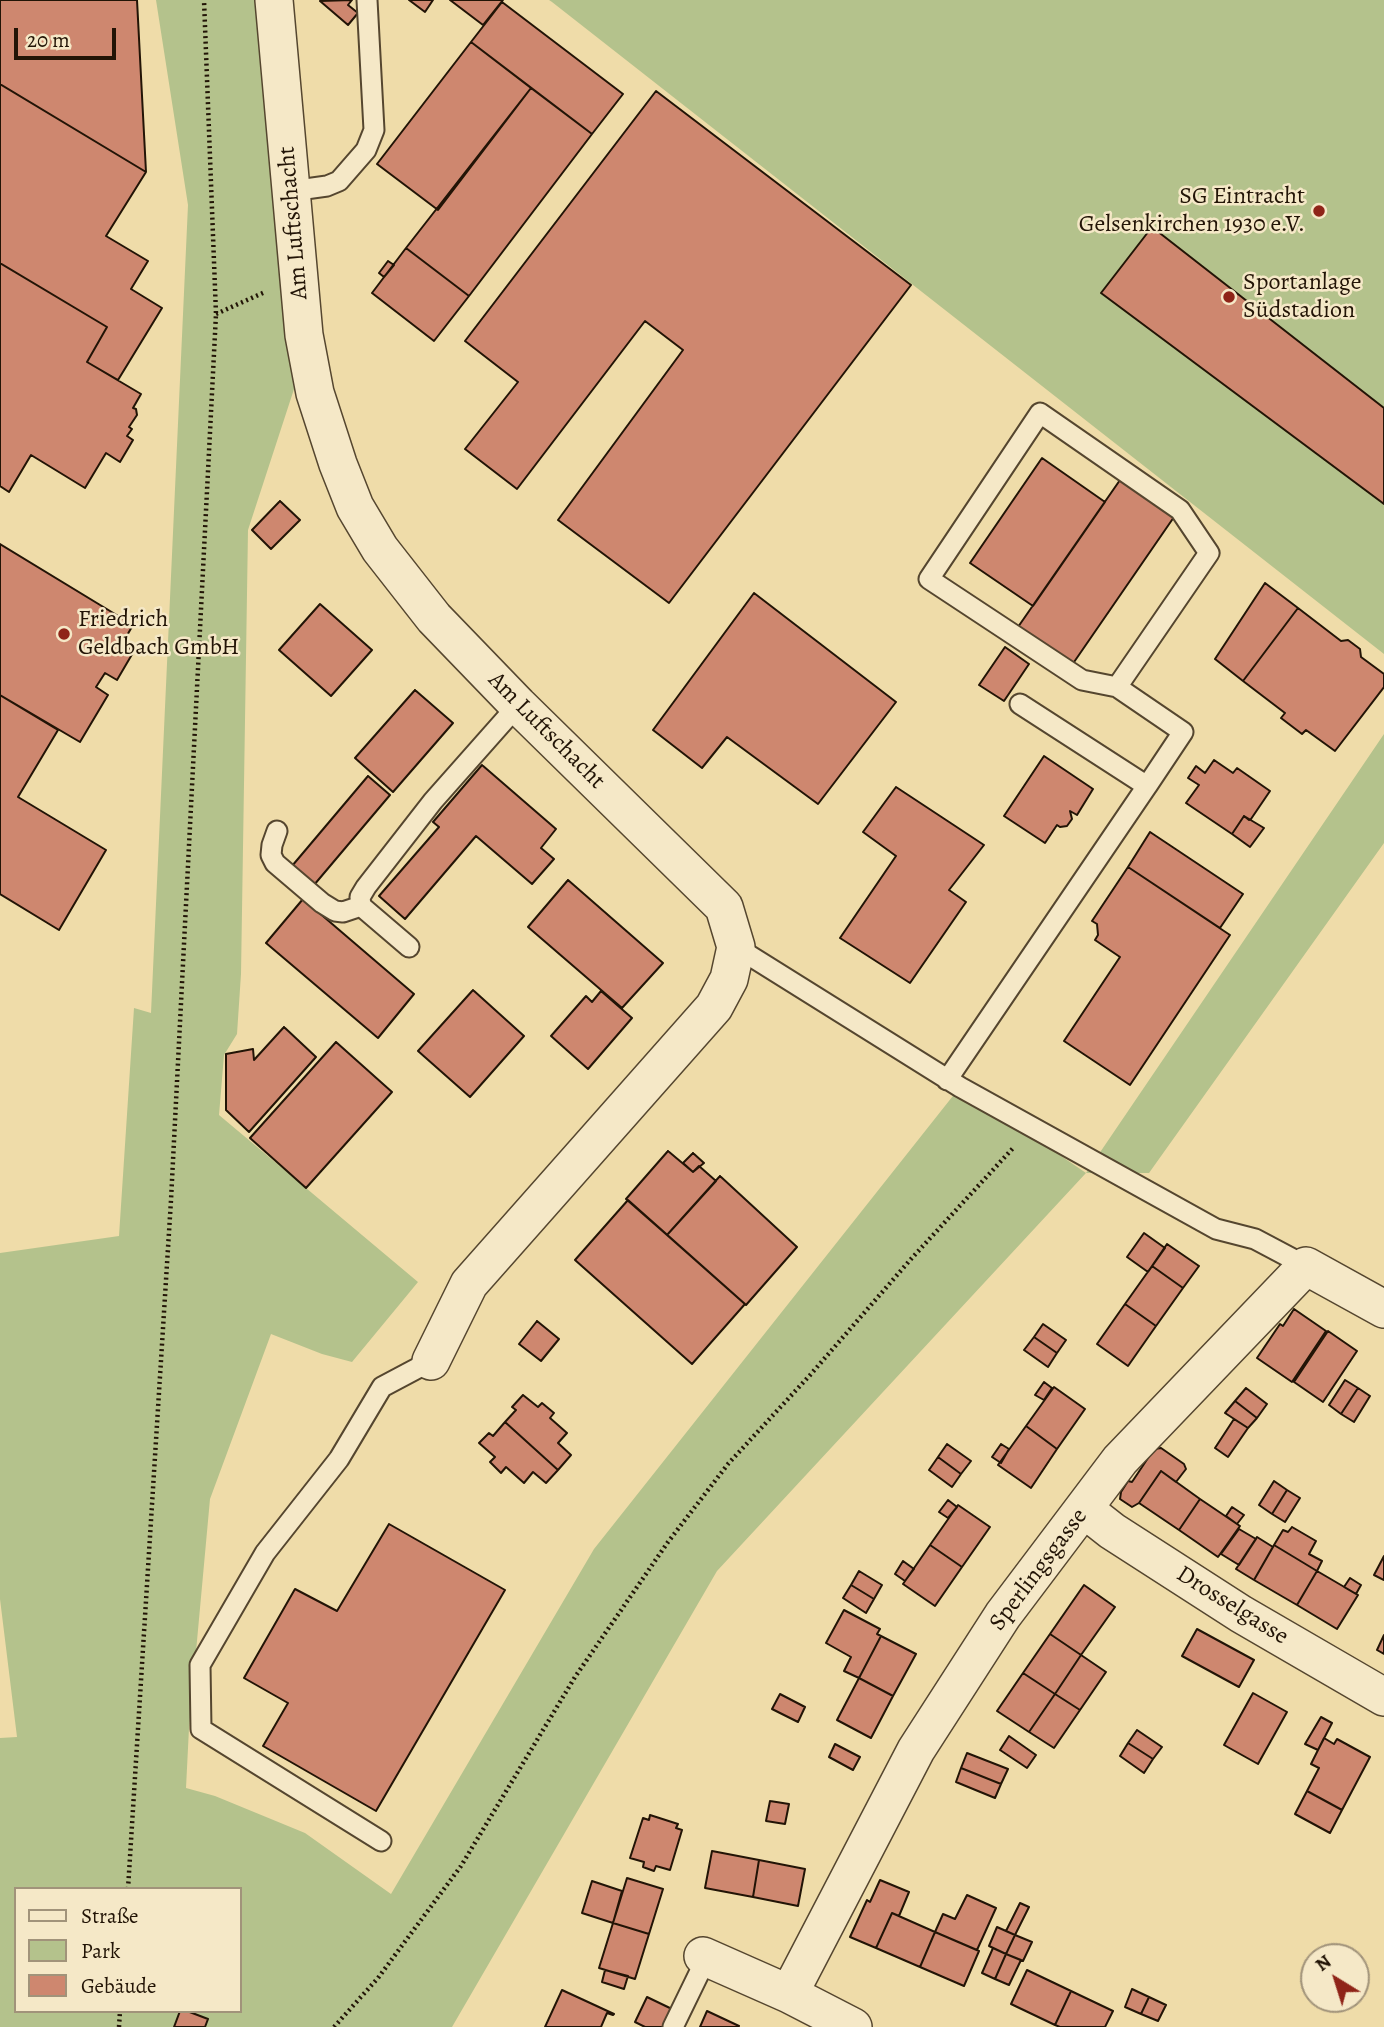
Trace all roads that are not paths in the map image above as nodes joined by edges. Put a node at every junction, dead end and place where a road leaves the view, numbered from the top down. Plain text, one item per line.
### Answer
1 (274, 0) edge
2 (367, 0) edge
3 (290, 191) junction
4 (1117, 687) junction
5 (1020, 704) dead end
6 (518, 705) junction
7 (1147, 786) junction
8 (276, 831) dead end
9 (361, 906) junction
10 (409, 947) dead end
11 (736, 947) junction
12 (947, 1080) junction
13 (1306, 1266) junction
14 (1384, 1310) edge
15 (431, 1361) joint
16 (1084, 1509) junction
17 (1384, 1697) edge
18 (380, 1841) dead end
19 (705, 1956) joint
20 (789, 1994) junction
21 (673, 2027) edge
22 (853, 2027) edge

1 - 3 street, Am Luftschacht
2 - 3 lane
3 - 6 street, Am Luftschacht
4 - 4 lane
4 - 7 lane
5 - 7 lane
6 - 9 lane
6 - 11 street, Am Luftschacht
7 - 12 lane
8 - 9 lane
9 - 10 lane
11 - 12 lane
11 - 15 street
12 - 13 lane
13 - 14 street
13 - 16 street, Sperlingsgasse
15 - 18 lane
16 - 17 street, Drosselgasse
16 - 20 street, Sperlingsgasse
19 - 20 street
19 - 21 lane
20 - 22 street

